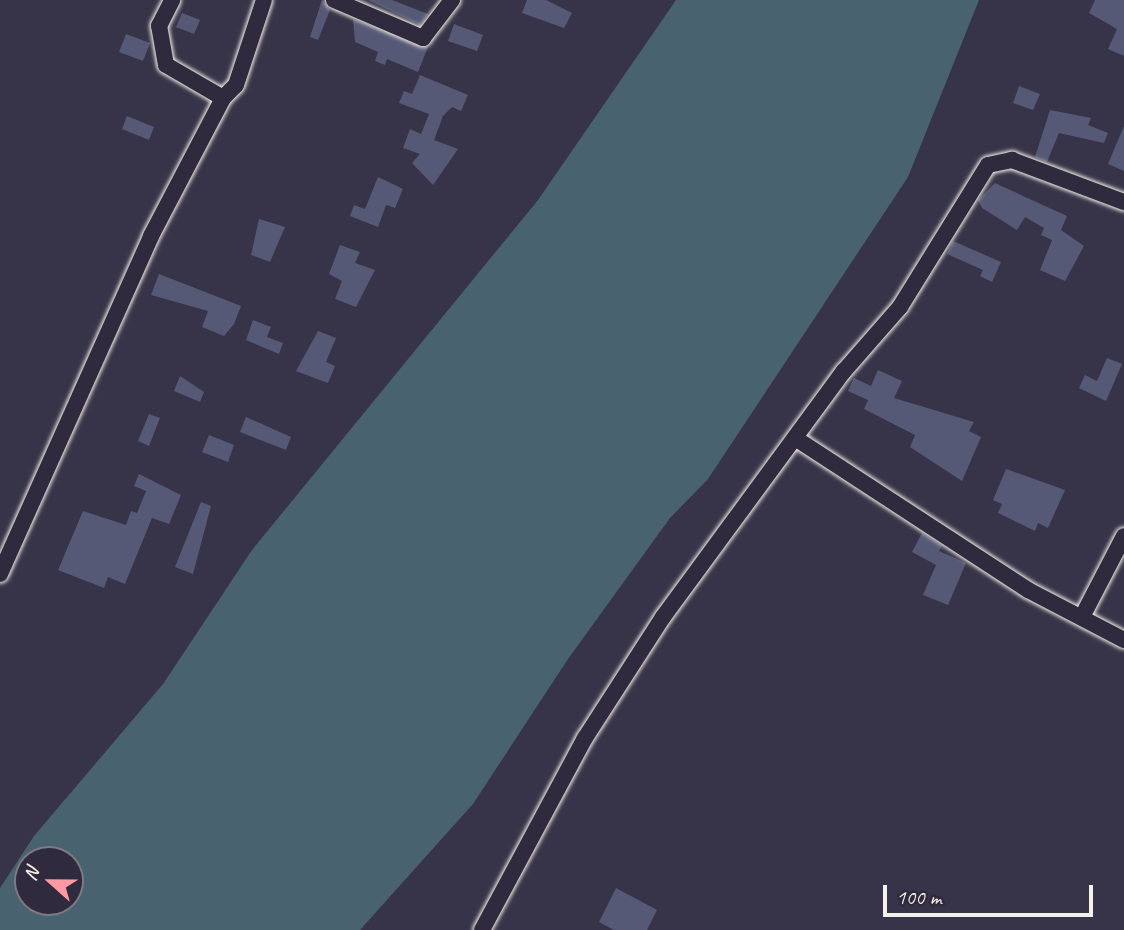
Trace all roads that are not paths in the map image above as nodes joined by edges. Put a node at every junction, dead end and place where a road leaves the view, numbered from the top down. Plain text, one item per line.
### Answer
1 (172, 0) edge
2 (264, 0) edge
3 (334, 0) edge
4 (452, 0) edge
5 (223, 97) junction
6 (1124, 202) edge
7 (796, 438) junction
8 (1124, 536) edge
9 (0, 574) edge
10 (1082, 617) junction
11 (1124, 640) edge
12 (482, 930) edge

1 - 5 street
2 - 5 street
3 - 4 street
5 - 9 street
6 - 7 street
7 - 10 street
7 - 12 street
8 - 10 street
10 - 11 street

